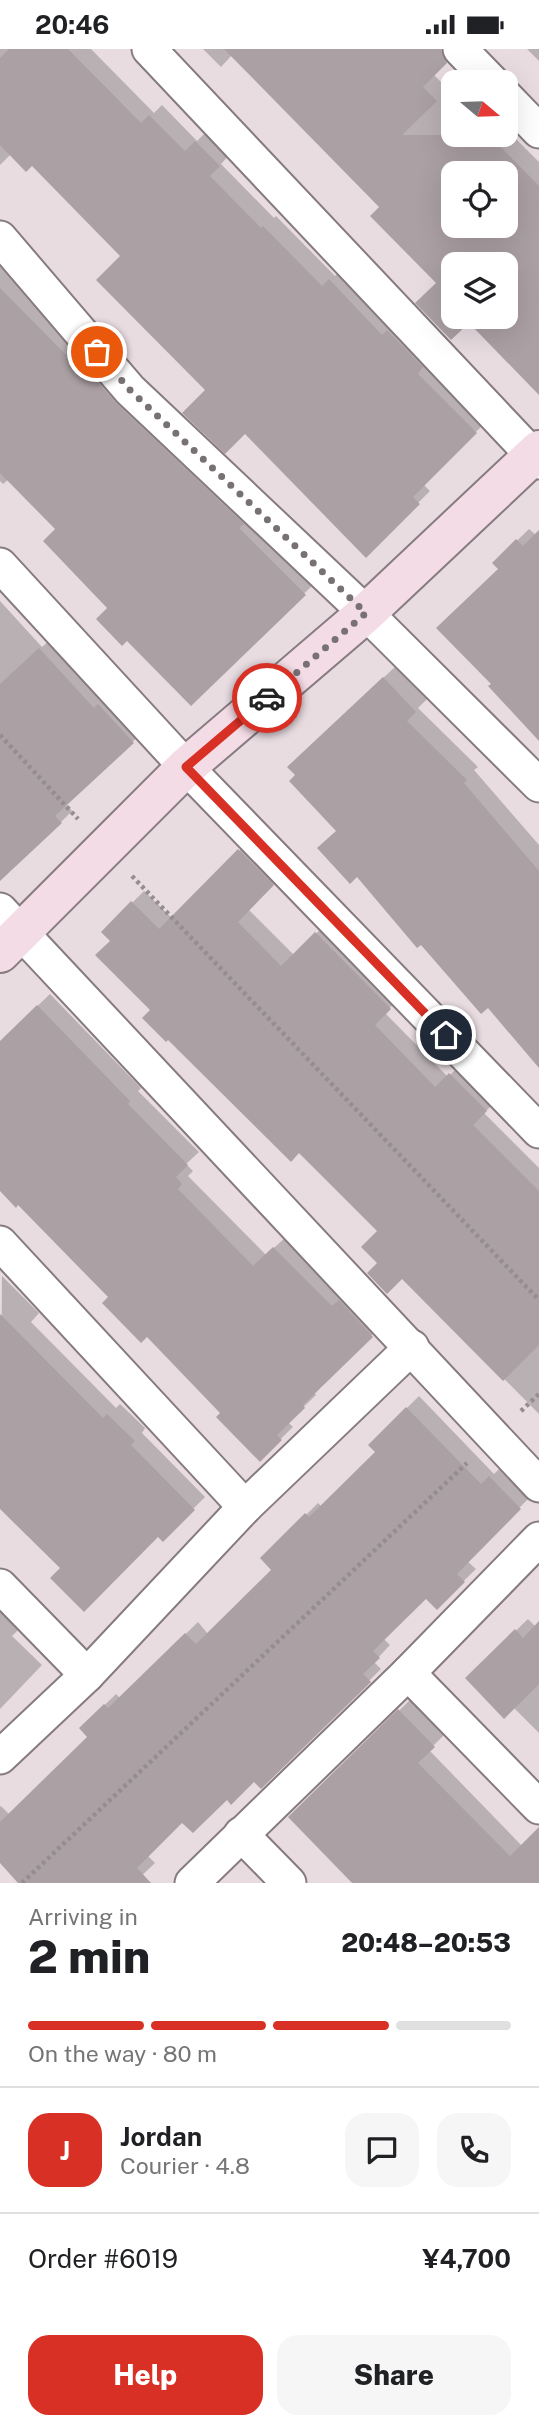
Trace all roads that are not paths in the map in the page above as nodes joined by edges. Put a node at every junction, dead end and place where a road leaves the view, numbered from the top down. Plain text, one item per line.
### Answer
1 (149, 49) edge
2 (460, 49) edge
3 (480, 70) edge
4 (518, 109) edge
5 (539, 131) edge
6 (0, 238) edge
7 (537, 456) edge
8 (0, 565) edge
9 (366, 613) junction
10 (186, 767) junction
11 (539, 785) edge
12 (7, 931) edge
13 (539, 1131) edge
14 (0, 1244) edge
15 (412, 1347) junction
16 (539, 1485) edge
17 (245, 1507) junction
18 (539, 1539) edge
19 (0, 1585) edge
20 (408, 1673) junction
21 (87, 1675) junction
22 (0, 1757) edge
23 (539, 1807) edge
24 (241, 1834) junction
25 (192, 1883) edge
26 (289, 1883) edge

1 - 7 street
2 - 3 street
4 - 5 street
6 - 9 street
7 - 9 street
8 - 10 street
9 - 10 street
9 - 11 street
10 - 12 street
10 - 13 street
12 - 15 street
14 - 17 street
15 - 16 street
15 - 17 street
17 - 21 street
18 - 20 street
19 - 21 street
20 - 23 street
20 - 24 street
21 - 22 street
24 - 25 street
24 - 26 street

